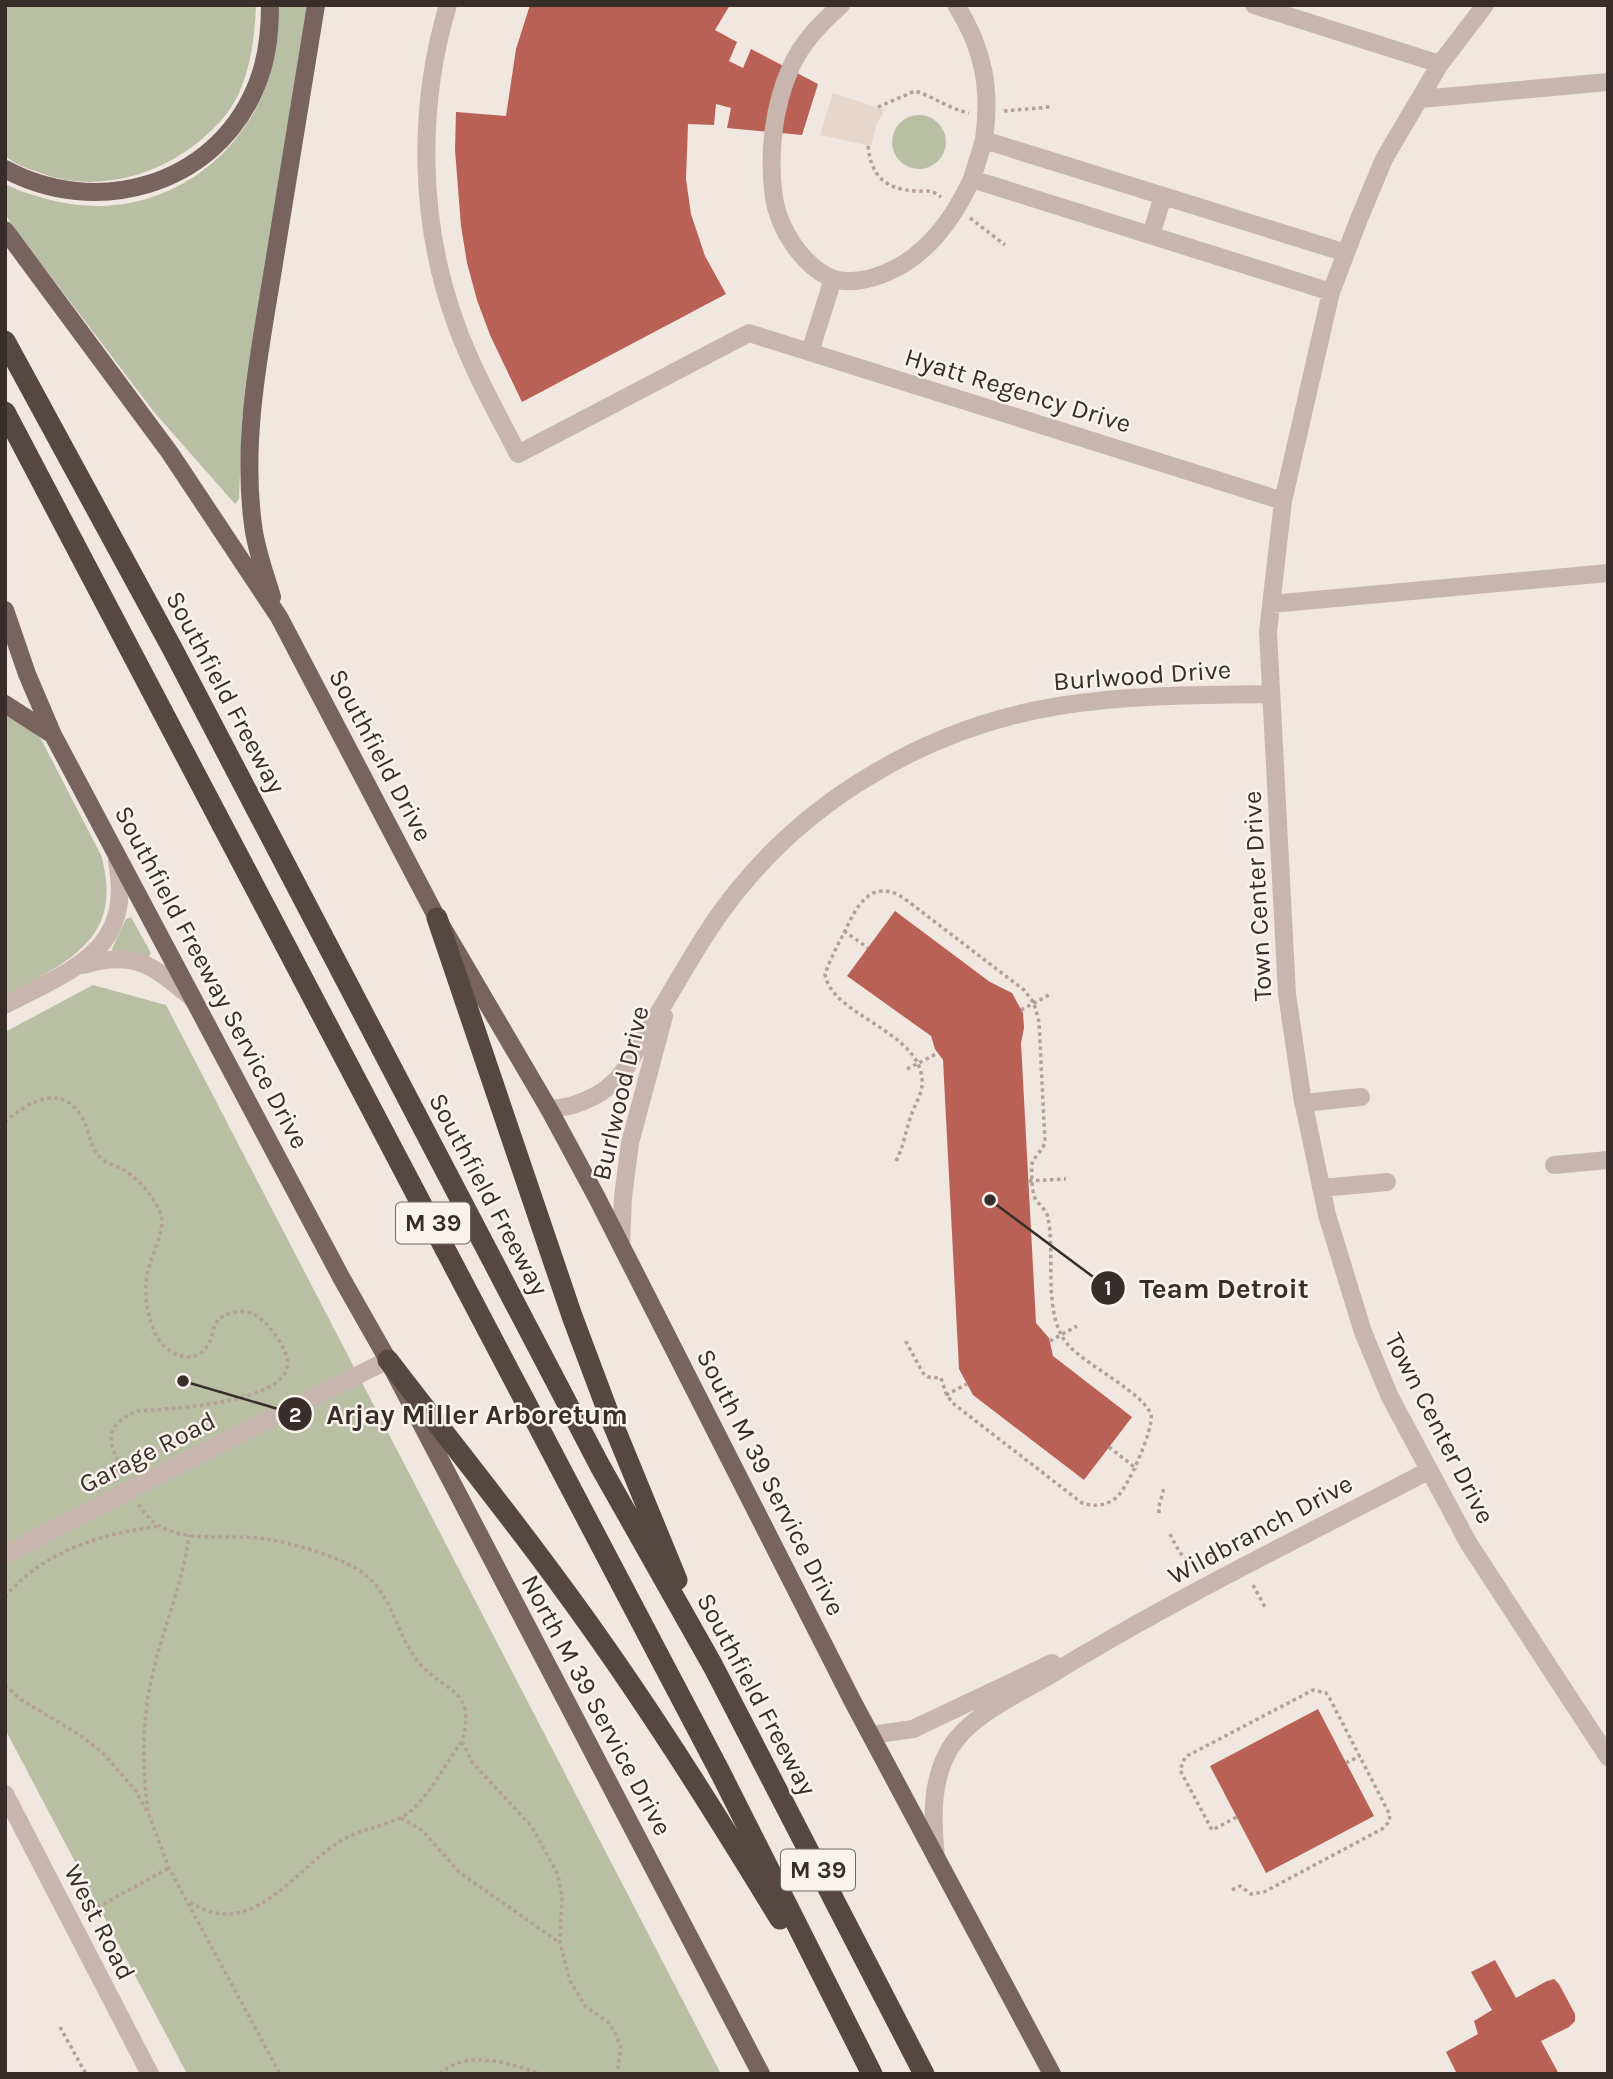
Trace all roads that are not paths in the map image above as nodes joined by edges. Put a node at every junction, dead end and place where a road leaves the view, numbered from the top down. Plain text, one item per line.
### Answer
1 (270, 5) edge
2 (316, 5) edge
3 (448, 5) edge
4 (841, 5) edge
5 (956, 5) edge
6 (1254, 5) edge
7 (1485, 5) edge
8 (1440, 64) junction
9 (1608, 82) edge
10 (1420, 99) junction
11 (984, 140) junction
12 (5, 169) edge
13 (972, 179) junction
14 (1163, 196) junction
15 (5, 230) edge
16 (1151, 235) junction
17 (1346, 253) junction
18 (833, 278) junction
19 (1331, 292) junction
20 (5, 341) edge
21 (810, 352) junction
22 (5, 412) edge
23 (1283, 501) junction
24 (1608, 573) edge
25 (1271, 604) junction
26 (5, 610) edge
27 (278, 617) junction
28 (1271, 694) junction
29 (5, 704) edge
30 (53, 735) junction
31 (115, 851) junction
32 (437, 918) junction
33 (74, 968) junction
34 (670, 996) junction
35 (194, 1000) junction
36 (5, 1005) edge
37 (1361, 1097) dead end
38 (1303, 1103) junction
39 (549, 1110) junction
40 (1608, 1160) edge
41 (1554, 1165) dead end
42 (1387, 1182) dead end
43 (1321, 1188) junction
44 (621, 1245) junction
45 (388, 1360) junction
46 (1428, 1471) junction
47 (5, 1555) edge
48 (1116, 1634) junction
49 (713, 1666) junction
50 (872, 1735) junction
51 (1608, 1757) edge
52 (5, 1794) edge
53 (936, 1858) junction
54 (853, 2039) junction
55 (150, 2074) edge
56 (761, 2074) edge
57 (872, 2074) edge
58 (924, 2074) edge
59 (1052, 2074) edge

1 - 12 main road
2 - 27 main road
3 - 21 street, Hyatt Regency Drive
4 - 18 street
5 - 11 street
6 - 8 street
7 - 8 street, Town Center Drive
8 - 10 street, Town Center Drive
9 - 10 street
10 - 17 street, Town Center Drive
11 - 13 street
11 - 14 street
13 - 16 street
13 - 18 street
14 - 16 street
14 - 17 street
15 - 27 main road
16 - 19 street
17 - 19 street, Town Center Drive
18 - 21 street
19 - 23 street, Town Center Drive
20 - 49 highway, Southfield Freeway / M 39
21 - 23 street, Hyatt Regency Drive
22 - 54 highway, M 39
23 - 25 street, Town Center Drive
24 - 25 street
25 - 28 street, Town Center Drive
26 - 30 main road, Southfield Freeway Service Drive
27 - 32 main road, Southfield Drive
28 - 34 street, Burlwood Drive
28 - 38 street, Town Center Drive
29 - 30 main road
30 - 31 main road, Southfield Freeway Service Drive
31 - 33 street
31 - 35 main road, Southfield Freeway Service Drive
32 - 39 main road, South M 39 Service Drive
32 - 49 highway
33 - 35 street
33 - 36 street
34 - 39 street, Burlwood Drive
34 - 44 street, Burlwood Drive
35 - 45 main road, Southfield Freeway Service Drive
37 - 38 street
38 - 43 street, Town Center Drive
39 - 44 main road, South M 39 Service Drive
40 - 41 street
42 - 43 street
43 - 46 street, Town Center Drive
44 - 50 main road, South M 39 Service Drive
45 - 47 street, Garage Road
45 - 54 highway
45 - 56 main road, North M 39 Service Drive
46 - 48 street, Wildbranch Drive
46 - 51 street, Town Center Drive
48 - 50 street, Wildbranch Drive
48 - 53 street, Wildbranch Drive
49 - 58 highway, Southfield Freeway / M 39
50 - 53 main road, South M 39 Service Drive
52 - 55 street, West Road
53 - 59 main road, South M 39 Service Drive
54 - 57 highway, M 39

